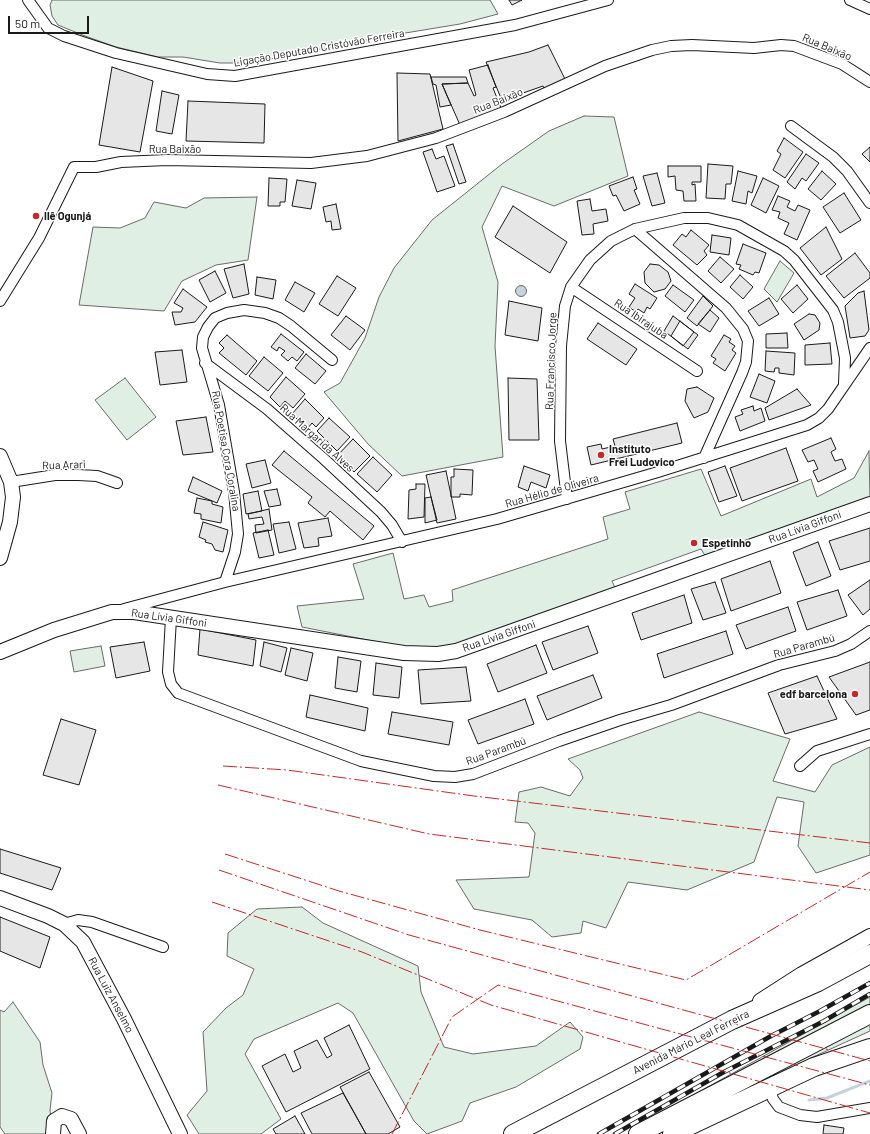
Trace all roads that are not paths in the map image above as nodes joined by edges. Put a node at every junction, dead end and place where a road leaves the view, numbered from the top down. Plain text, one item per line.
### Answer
1 (28, 0) edge
2 (608, 0) edge
3 (850, 0) edge
4 (870, 9) edge
5 (870, 82) edge
6 (791, 126) dead end
7 (870, 203) edge
8 (635, 229) junction
9 (572, 287) junction
10 (0, 300) edge
11 (870, 348) edge
12 (332, 360) dead end
13 (206, 363) junction
14 (697, 371) dead end
15 (844, 384) junction
16 (0, 456) edge
17 (704, 458) junction
18 (11, 482) junction
19 (117, 483) dead end
20 (567, 499) junction
21 (870, 504) edge
22 (402, 542) junction
23 (0, 558) edge
24 (225, 582) junction
25 (112, 612) junction
26 (171, 618) junction
27 (870, 631) edge
28 (0, 652) edge
29 (870, 734) edge
30 (800, 766) dead end
31 (0, 898) edge
32 (64, 924) junction
33 (870, 936) edge
34 (163, 947) dead end
35 (870, 954) edge
36 (870, 1014) edge
37 (732, 1020) junction
38 (870, 1039) edge
39 (870, 1048) edge
40 (814, 1067) junction
41 (770, 1089) junction
42 (870, 1108) edge
43 (53, 1134) edge
44 (78, 1134) edge
45 (180, 1134) edge
46 (513, 1134) edge
47 (638, 1134) edge
48 (672, 1134) edge

1 - 2 street, Ligação Deputado Cristóvão Ferreira
3 - 4 street
5 - 10 street, Rua Baixão
6 - 7 street
8 - 9 street, Rua Francisco Jorge
8 - 15 street, Rua Francisco Jorge
8 - 17 street
9 - 14 street, Rua Ibirajuba
9 - 20 street, Rua Francisco Jorge
11 - 15 street, Rua Hélio de Oliveira
12 - 13 street, Rua Poetisa Cora Coralina
13 - 22 street, Rua Margarida Alves
13 - 24 street, Rua Poetisa Cora Coralina
15 - 17 street, Rua Hélio de Oliveira
16 - 18 street
17 - 20 street, Rua Hélio de Oliveira
18 - 19 street, Rua Arari
18 - 23 street
20 - 22 street, Rua Hélio de Oliveira
21 - 26 street, Rua Lívia Giffoni
22 - 24 street, Rua Hélio de Oliveira
24 - 25 street
25 - 26 street, Rua Lívia Giffoni
25 - 28 street
26 - 27 street, Rua Parambú
29 - 30 street
31 - 32 street, Rua Luiz Anselmo
32 - 34 street
32 - 45 street, Rua Luiz Anselmo
33 - 37 street
35 - 37 highway, Avenida Mário Leal Ferreira
36 - 47 highway
37 - 46 highway, Avenida Mário Leal Ferreira
38 - 40 street
39 - 40 highway
40 - 41 highway
41 - 42 street
41 - 48 highway
43 - 44 street

